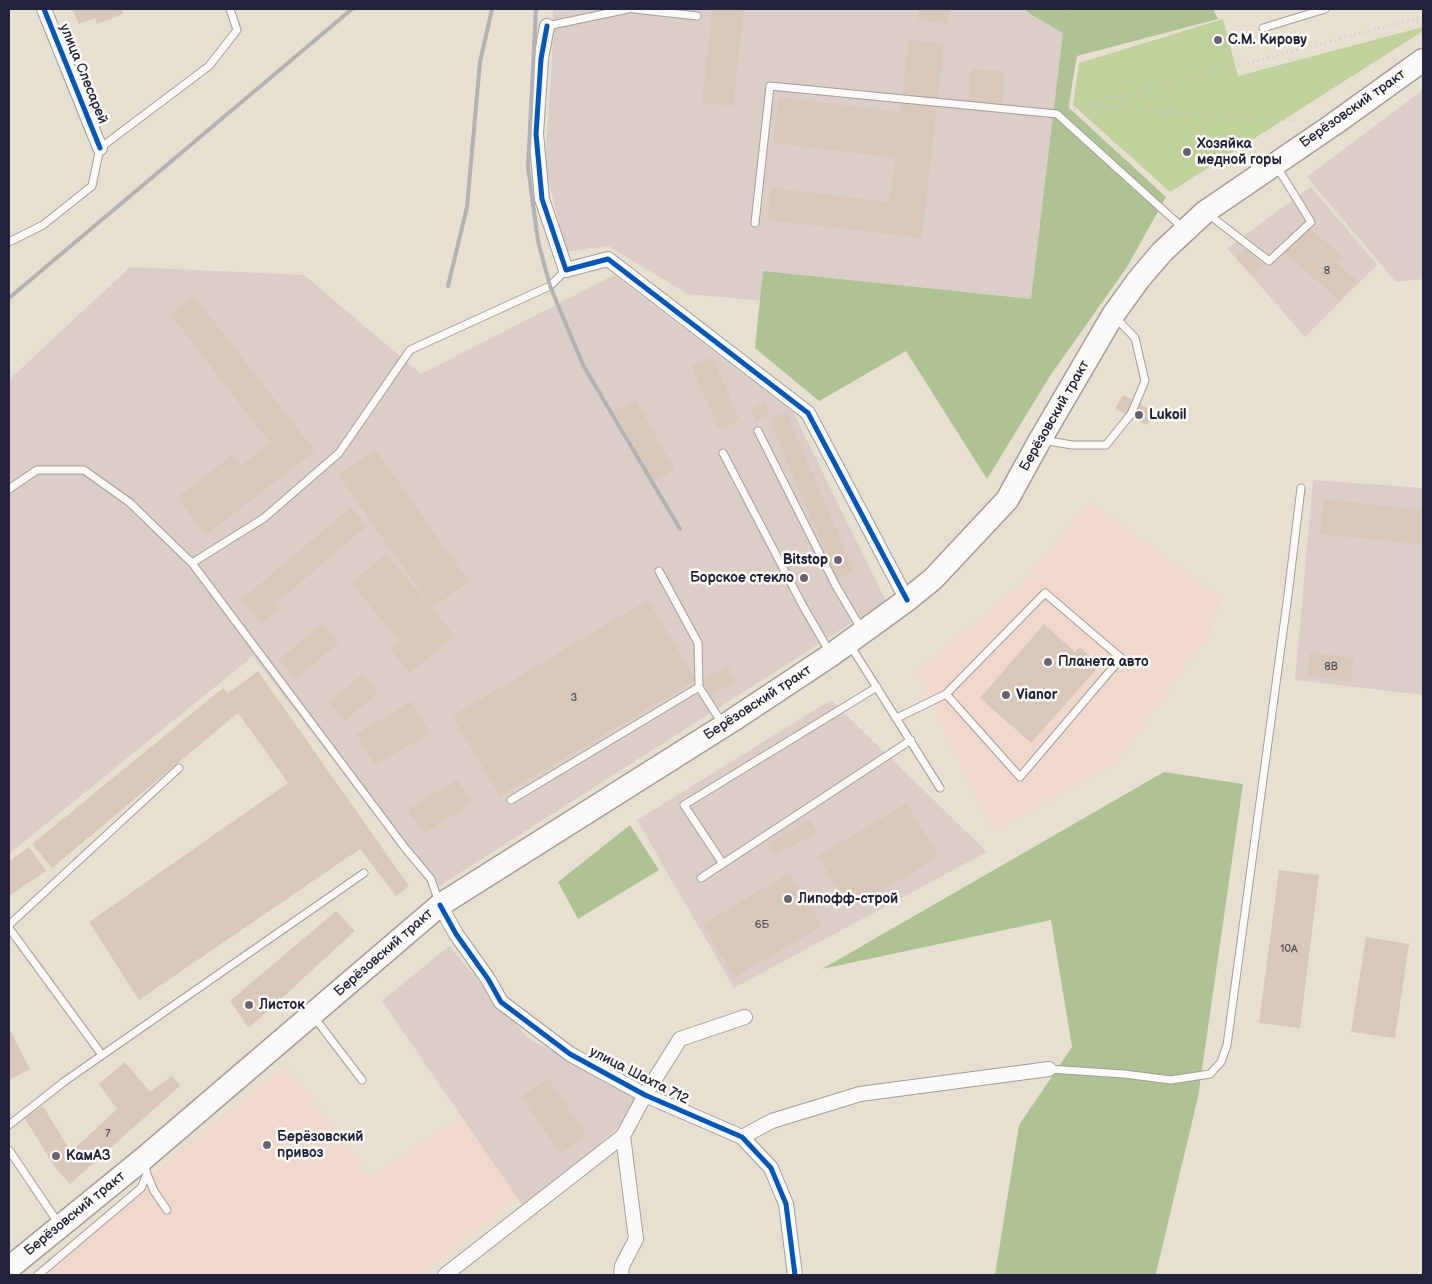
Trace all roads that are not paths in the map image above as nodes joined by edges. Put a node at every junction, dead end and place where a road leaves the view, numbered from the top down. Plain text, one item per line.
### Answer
1 (44, 9) edge
2 (230, 9) edge
3 (628, 9) edge
4 (634, 9) edge
5 (1325, 9) edge
6 (697, 16) dead end
7 (547, 26) joint
8 (1263, 28) dead end
9 (1423, 60) edge
10 (100, 148) junction
11 (1275, 164) junction
12 (1205, 212) junction
13 (755, 223) dead end
14 (1186, 230) junction
15 (9, 242) edge
16 (566, 270) junction
17 (1113, 316) junction
18 (758, 431) dead end
19 (1040, 440) junction
20 (723, 453) dead end
21 (1301, 488) dead end
22 (9, 489) edge
23 (192, 563) junction
24 (659, 571) dead end
25 (907, 600) junction
26 (848, 643) junction
27 (699, 687) junction
28 (877, 687) junction
29 (946, 694) junction
30 (897, 718) junction
31 (724, 725) junction
32 (911, 740) junction
33 (179, 768) dead end
34 (940, 788) dead end
35 (510, 800) dead end
36 (722, 864) junction
37 (364, 874) dead end
38 (701, 878) dead end
39 (440, 905) junction
40 (9, 926) edge
41 (313, 1014) junction
42 (745, 1017) dead end
43 (102, 1055) junction
44 (1049, 1069) joint
45 (362, 1080) dead end
46 (645, 1095) junction
47 (9, 1125) edge
48 (622, 1136) junction
49 (742, 1137) junction
50 (9, 1150) edge
51 (145, 1166) junction
52 (167, 1210) dead end
53 (61, 1226) junction
54 (9, 1268) edge
55 (38, 1275) edge
56 (445, 1275) edge
57 (621, 1275) edge
58 (794, 1275) edge

1 - 10 street, улица Слесарей
2 - 10 lane
3 - 7 lane
4 - 6 lane
5 - 8 lane
7 - 16 street
9 - 11 main road, Берёзовский тракт
10 - 15 lane
11 - 12 main road, Берёзовский тракт
11 - 12 lane
12 - 14 main road, Берёзовский тракт
13 - 14 lane
14 - 17 main road, Берёзовский тракт
16 - 23 lane
16 - 25 street
17 - 19 main road, Берёзовский тракт
17 - 19 lane
18 - 26 lane
19 - 25 main road, Берёзовский тракт
20 - 26 lane
21 - 44 lane
22 - 23 lane
23 - 39 lane
24 - 27 lane
25 - 26 main road, Берёзовский тракт
26 - 28 lane
26 - 31 main road, Берёзовский тракт
27 - 31 lane
27 - 35 lane
28 - 30 lane
28 - 36 lane
29 - 29 lane
29 - 30 lane
30 - 32 lane
31 - 39 main road, Берёзовский тракт
32 - 34 lane
32 - 36 lane
33 - 40 lane
36 - 38 lane
37 - 43 lane
39 - 41 main road, Берёзовский тракт
39 - 46 street, улица Шахта 712
40 - 43 lane
41 - 45 lane
41 - 51 main road, Берёзовский тракт
42 - 46 street
43 - 47 lane
44 - 49 street
46 - 48 street
46 - 49 street, улица Шахта 712
48 - 56 street
48 - 57 street
49 - 58 street, улица Шахта 712
50 - 53 lane
51 - 52 lane
51 - 53 main road, Берёзовский тракт
51 - 55 lane
53 - 54 main road, Берёзовский тракт

